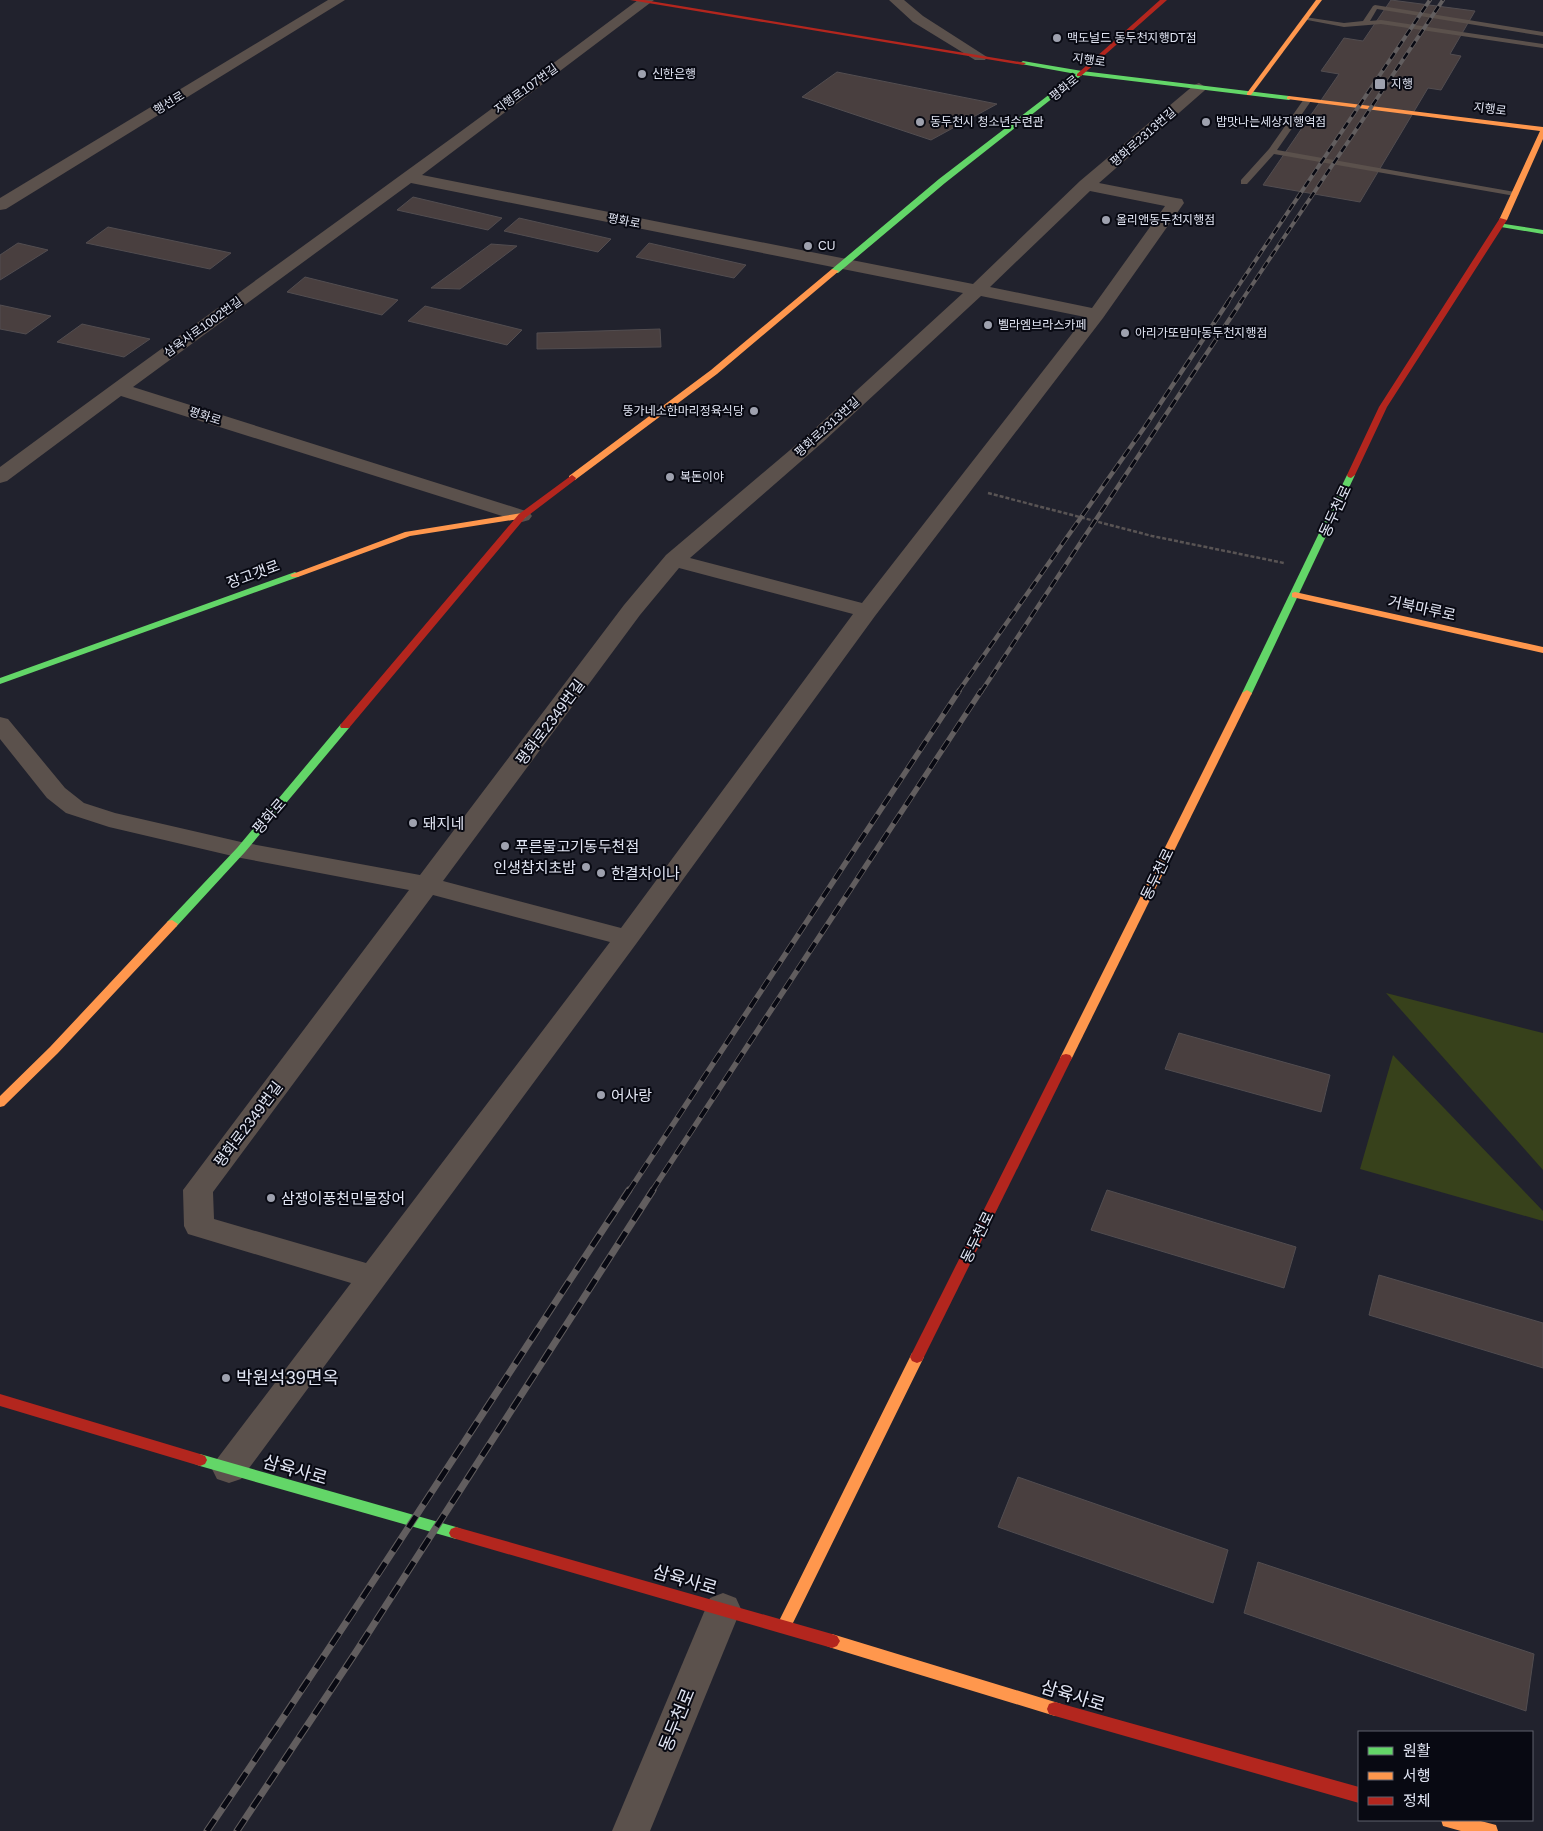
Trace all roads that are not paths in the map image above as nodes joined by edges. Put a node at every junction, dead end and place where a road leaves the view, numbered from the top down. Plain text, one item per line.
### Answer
1 (338, 0) edge
2 (896, 0) edge
3 (1164, 0) edge
4 (1319, 0) edge
5 (642, 1) edge
6 (1305, 19) junction
7 (1366, 21) junction
8 (1543, 34) edge
9 (1543, 46) edge
10 (980, 57) junction
11 (1082, 73) junction
12 (1199, 88) junction
13 (1249, 94) junction
14 (1307, 101) junction
15 (1543, 130) edge
16 (1272, 151) junction
17 (406, 177) junction
18 (1244, 182) dead end
19 (1086, 185) junction
20 (1515, 194) junction
21 (0, 205) edge
22 (1501, 225) junction
23 (1543, 232) edge
24 (842, 264) junction
25 (976, 291) junction
26 (1097, 314) junction
27 (117, 388) junction
28 (0, 477) edge
29 (522, 516) junction
30 (674, 560) junction
31 (1295, 596) junction
32 (867, 611) junction
33 (1543, 650) edge
34 (0, 681) edge
35 (0, 724) edge
36 (241, 850) junction
37 (428, 886) junction
38 (626, 938) junction
39 (0, 1102) edge
40 (372, 1277) junction
41 (0, 1400) edge
42 (229, 1470) junction
43 (723, 1609) junction
44 (784, 1626) junction
45 (1358, 1795) edge
46 (1453, 1821) edge
47 (632, 1831) edge
48 (1490, 1831) edge

1 - 21 street, 행선로
2 - 10 street
3 - 11 street, 평화로
4 - 6 street
5 - 10 street, 지행로
5 - 17 street, 지행로107번길
6 - 7 lane
6 - 13 street
7 - 8 lane
7 - 9 lane
10 - 11 street, 지행로
11 - 12 street, 지행로
11 - 24 street, 평화로
12 - 13 street, 지행로
12 - 19 street, 평화로2313번길
13 - 14 street, 지행로
14 - 15 street, 지행로
14 - 16 lane
15 - 20 street, 동두천로
16 - 18 lane
16 - 20 lane
17 - 24 street, 평화로
17 - 27 street, 삼육사로1002번길
19 - 25 street, 평화로2313번길
19 - 26 street, 평화로2313번길
20 - 22 street, 동두천로
22 - 23 street
22 - 31 street, 동두천로
24 - 25 street
24 - 29 street, 평화로
25 - 26 street
25 - 30 street, 평화로2313번길
26 - 32 street, 평화로2313번길
27 - 28 street, 삼육사로1002번길
27 - 29 street, 평화로
29 - 34 street, 장고갯로
29 - 36 street, 평화로
30 - 32 street
30 - 37 street, 평화로2349번길
31 - 33 street, 거북마루로
31 - 44 street, 동두천로
32 - 38 street
35 - 36 street
36 - 37 street
36 - 39 street, 평화로
37 - 38 street
37 - 40 street, 평화로2349번길
38 - 40 street
40 - 42 street
41 - 42 street, 삼육사로
42 - 43 street, 삼육사로
43 - 44 street, 삼육사로
43 - 47 street, 동두천로
44 - 45 street, 삼육사로
46 - 48 street

